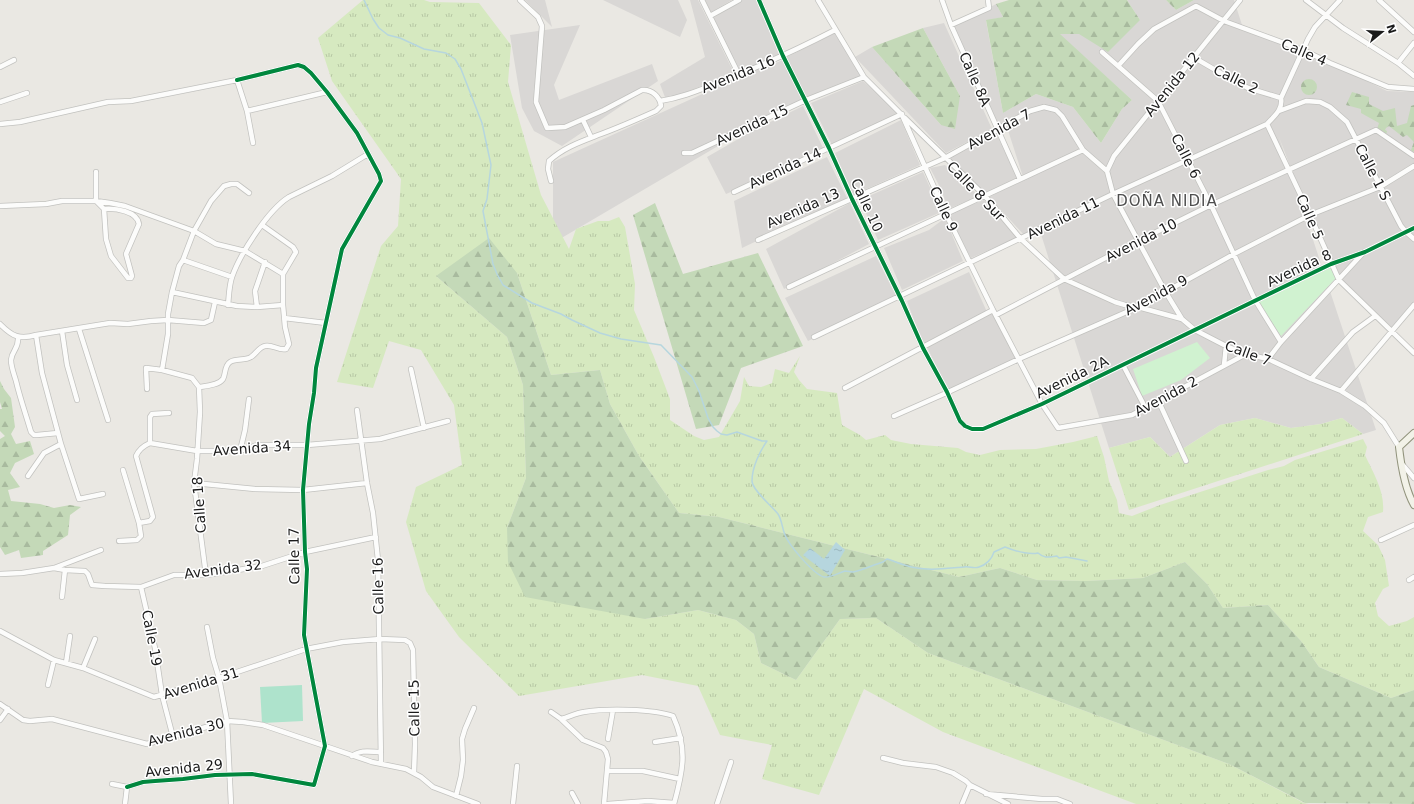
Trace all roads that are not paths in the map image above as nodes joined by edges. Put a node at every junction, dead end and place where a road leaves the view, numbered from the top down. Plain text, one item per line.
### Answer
1 (520, 0) edge
2 (702, 0) edge
3 (739, 0) edge
4 (759, 0) edge
5 (818, 0) edge
6 (942, 0) edge
7 (988, 0) edge
8 (1240, 0) edge
9 (1306, 0) edge
10 (1340, 0) edge
11 (1379, 0) edge
12 (1326, 15) junction
13 (710, 16) junction
14 (1224, 20) junction
15 (951, 25) junction
16 (835, 30) junction
17 (1414, 32) edge
18 (1414, 43) edge
19 (1303, 50) junction
20 (1102, 52) dead end
21 (783, 56) junction
22 (1193, 57) junction
23 (14, 60) dead end
24 (1398, 64) junction
25 (1118, 66) junction
26 (0, 67) edge
27 (739, 75) junction
28 (1414, 76) edge
29 (864, 77) junction
30 (238, 80) junction
31 (1414, 90) edge
32 (327, 92) junction
33 (27, 94) dead end
34 (1281, 98) junction
35 (806, 100) junction
36 (660, 101) junction
37 (1158, 101) junction
38 (0, 102) edge
39 (247, 111) junction
40 (1280, 111) junction
41 (902, 115) junction
42 (583, 120) junction
43 (0, 124) edge
44 (1267, 124) junction
45 (997, 129) junction
46 (591, 137) junction
47 (1356, 139) junction
48 (253, 143) dead end
49 (829, 148) junction
50 (1083, 150) junction
51 (684, 153) dead end
52 (368, 154) junction
53 (1414, 156) edge
54 (945, 158) junction
55 (1188, 160) junction
56 (925, 166) junction
57 (1414, 166) edge
58 (1107, 170) junction
59 (1288, 170) junction
60 (96, 172) dead end
61 (1020, 179) junction
62 (551, 181) dead end
63 (1380, 187) junction
64 (734, 192) dead end
65 (249, 193) dead end
66 (1113, 194) junction
67 (985, 196) junction
68 (852, 199) junction
69 (96, 201) junction
70 (1211, 205) junction
71 (0, 206) edge
72 (104, 209) junction
73 (946, 214) junction
74 (1310, 215) junction
75 (262, 225) junction
76 (1414, 228) edge
77 (194, 231) junction
78 (1406, 232) junction
79 (1020, 238) junction
80 (1414, 239) edge
81 (758, 240) dead end
82 (1138, 241) junction
83 (876, 247) junction
84 (245, 251) junction
85 (1364, 252) junction
86 (1234, 254) junction
87 (183, 260) junction
88 (265, 262) junction
89 (970, 262) junction
90 (1331, 264) junction
91 (283, 274) junction
92 (232, 277) junction
93 (1064, 279) junction
94 (1339, 280) junction
95 (790, 287) dead end
96 (1165, 291) junction
97 (172, 292) junction
98 (900, 296) junction
99 (1255, 300) junction
100 (215, 302) junction
101 (228, 305) junction
102 (283, 305) junction
103 (1414, 305) edge
104 (257, 307) junction
105 (1138, 307) junction
106 (995, 313) junction
107 (1375, 316) junction
108 (284, 318) junction
109 (1182, 319) junction
110 (168, 320) junction
111 (326, 323) junction
112 (0, 324) edge
113 (79, 329) junction
114 (1195, 330) junction
115 (62, 331) junction
116 (1392, 332) junction
117 (36, 335) junction
118 (18, 337) junction
119 (814, 337) dead end
120 (1281, 342) junction
121 (1226, 346) junction
122 (923, 348) junction
123 (1414, 353) edge
124 (1246, 354) junction
125 (1019, 359) junction
126 (1268, 359) junction
127 (1123, 365) junction
128 (1224, 365) junction
129 (411, 369) dead end
130 (162, 370) junction
131 (1311, 379) junction
132 (199, 387) junction
133 (845, 388) dead end
134 (148, 389) dead end
135 (1341, 391) junction
136 (947, 392) junction
137 (248, 399) dead end
138 (77, 400) dead end
139 (1158, 400) junction
140 (1042, 404) junction
141 (1145, 408) junction
142 (357, 410) dead end
143 (170, 413) dead end
144 (894, 416) dead end
145 (958, 418) joint
146 (108, 420) dead end
147 (448, 421) dead end
148 (424, 428) junction
149 (1058, 428) joint
150 (58, 433) junction
151 (1414, 433) edge
152 (362, 441) junction
153 (150, 443) junction
154 (61, 444) junction
155 (307, 445) junction
156 (1398, 447) junction
157 (197, 451) junction
158 (240, 451) junction
159 (1186, 461) dead end
160 (1401, 462) junction
161 (124, 470) dead end
162 (28, 476) dead end
163 (1414, 478) edge
164 (194, 483) junction
165 (367, 483) junction
166 (303, 490) junction
167 (103, 494) dead end
168 (1414, 503) edge
169 (139, 523) junction
170 (1414, 525) edge
171 (376, 537) junction
172 (1381, 540) dead end
173 (119, 541) dead end
174 (101, 550) dead end
175 (305, 552) junction
176 (54, 568) junction
177 (65, 570) junction
178 (0, 574) edge
179 (206, 575) junction
180 (142, 587) junction
181 (62, 597) dead end
182 (207, 626) dead end
183 (0, 631) edge
184 (70, 636) dead end
185 (380, 639) junction
186 (95, 640) dead end
187 (410, 643) joint
188 (306, 649) junction
189 (54, 660) junction
190 (66, 663) junction
191 (83, 668) junction
192 (219, 678) junction
193 (48, 685) dead end
194 (162, 695) junction
195 (0, 704) edge
196 (474, 708) dead end
197 (8, 709) junction
198 (613, 710) junction
199 (551, 712) dead end
200 (561, 719) junction
201 (0, 720) edge
202 (227, 721) junction
203 (173, 737) junction
204 (681, 738) junction
205 (608, 739) dead end
206 (656, 742) dead end
207 (325, 746) junction
208 (381, 752) junction
209 (352, 756) junction
210 (883, 758) dead end
211 (731, 762) dead end
212 (381, 764) junction
213 (517, 766) dead end
214 (607, 771) junction
215 (414, 773) junction
216 (230, 774) junction
217 (680, 779) junction
218 (112, 784) dead end
219 (969, 784) junction
220 (314, 785) joint
221 (127, 787) junction
222 (572, 793) dead end
223 (986, 794) junction
224 (456, 796) junction
225 (1057, 799) junction
226 (125, 804) edge
227 (231, 804) edge
228 (475, 804) edge
229 (513, 804) edge
230 (578, 804) edge
231 (604, 804) edge
232 (608, 804) edge
233 (674, 804) edge
234 (717, 804) edge
235 (962, 804) edge
236 (1008, 804) edge
237 (1054, 804) edge
238 (1070, 804) edge

1 - 42 street
2 - 13 street
3 - 13 street
4 - 21 street, Calle 10
5 - 16 street, Calle 9
6 - 15 street, Calle 8A
7 - 15 street
8 - 14 street, Avenida 12
9 - 12 street
10 - 12 street
11 - 17 street
12 - 19 street
12 - 24 street
13 - 27 street
14 - 19 street, Calle 4
14 - 22 street, Avenida 12
14 - 25 street, Calle 4
15 - 45 street, Calle 8A
16 - 21 street, Avenida 16
16 - 29 street, Calle 9
18 - 24 street
19 - 31 street, Calle 4
19 - 34 street
20 - 25 street, Calle 6
21 - 27 street, Avenida 16
21 - 35 street, Calle 10
22 - 34 street, Calle 2
22 - 37 street, Avenida 12
23 - 26 street
24 - 28 street
25 - 37 street, Calle 6
27 - 36 street, Avenida 16
29 - 35 street, Avenida 15
29 - 41 street, Calle 9
30 - 32 street
30 - 39 street
30 - 43 street
32 - 39 street
32 - 52 street
33 - 38 street
34 - 40 street
35 - 49 street, Calle 10
35 - 51 street, Avenida 15
36 - 42 street
36 - 46 street
37 - 55 street, Calle 6
37 - 58 street, Avenida 12
39 - 48 street
40 - 44 street, Avenida 11
40 - 47 street, Calle 1 S
41 - 49 street, Avenida 14
41 - 54 street, Calle 8 Sur
41 - 56 street, Calle 9
42 - 46 street
44 - 55 street, Avenida 11
44 - 59 street, Calle 5
45 - 50 street, Avenida 7
45 - 54 street, Avenida 7
45 - 61 street, Calle 8A
46 - 62 street
47 - 53 street, Avenida 10
47 - 59 street, Avenida 10
47 - 63 street, Calle 1 S
49 - 64 street, Avenida 14
49 - 68 street, Calle 10
50 - 58 street
50 - 61 street
52 - 75 street
52 - 111 street, Calle 17
54 - 56 street, Avenida 13
54 - 67 street, Calle 8 Sur
55 - 66 street, Avenida 11
55 - 70 street, Calle 6
56 - 68 street, Avenida 13
56 - 73 street, Calle 9
57 - 63 street, Avenida 9
58 - 66 street, Calle 7
59 - 70 street, Avenida 10
59 - 74 street, Calle 5
60 - 69 street
61 - 67 street
63 - 74 street, Avenida 9
63 - 78 street, Calle 1 S
65 - 77 street
66 - 79 street, Avenida 11
66 - 82 street, Calle 7
67 - 73 street
67 - 79 street, Calle 8 Sur
68 - 81 street, Avenida 13
68 - 83 street, Calle 10
69 - 71 street
69 - 72 street
69 - 77 street
70 - 82 street, Avenida 10
70 - 86 street, Calle 6
72 - 72 street
73 - 83 street
73 - 89 street, Calle 9
74 - 86 street, Avenida 9
74 - 90 street, Calle 5
75 - 84 street
75 - 91 street
76 - 78 street, Avenida 8
77 - 84 street
77 - 87 street
78 - 80 street, Calle 1 S
78 - 85 street, Avenida 8
79 - 89 street, Avenida 11
79 - 93 street, Calle 8 Sur
82 - 93 street, Avenida 10
82 - 96 street, Calle 7
83 - 95 street
83 - 98 street, Calle 10
84 - 88 street
84 - 92 street
85 - 90 street, Avenida 8
85 - 94 street
86 - 96 street, Avenida 9
86 - 99 street, Calle 6
87 - 92 street
87 - 97 street
88 - 91 street
88 - 104 street
89 - 98 street, Avenida 11
89 - 106 street, Calle 9
90 - 94 street, Calle 5
90 - 99 street, Avenida 8
91 - 102 street
92 - 101 street
93 - 105 street, Calle 8 Sur
93 - 106 street, Avenida 10
94 - 107 street, Calle 5
94 - 120 street
96 - 105 street, Avenida 9
96 - 109 street, Calle 7
97 - 100 street
97 - 110 street
98 - 119 street, Avenida 11
98 - 122 street, Calle 10
99 - 114 street, Avenida 8
99 - 120 street, Calle 6
100 - 101 street
100 - 110 street
101 - 104 street
102 - 104 street
102 - 108 street
103 - 116 street
105 - 109 street, Calle 8 Sur
105 - 125 street, Avenida 9
106 - 122 street, Avenida 10
106 - 125 street, Calle 9
107 - 116 street, Calle 5
107 - 131 street
108 - 111 street
108 - 132 street
109 - 114 street, Calle 7
110 - 113 street
110 - 130 street
111 - 155 street, Calle 17
112 - 118 street
113 - 115 street
113 - 146 street
114 - 121 street, Calle 7
114 - 127 street, Avenida 2A
115 - 117 street
115 - 138 street
116 - 123 street, Calle 5
116 - 135 street
117 - 118 street
117 - 150 street
118 - 150 street
120 - 126 street
121 - 124 street, Calle 7
121 - 128 street
122 - 133 street, Avenida 10
122 - 136 street, Calle 10
124 - 126 street, Calle 7
124 - 128 street, Avenida 2
125 - 136 street, Avenida 9
125 - 140 street, Calle 9
126 - 131 street, Calle 7
127 - 140 street, Avenida 2A
127 - 141 street
128 - 139 street, Avenida 2
129 - 148 street
130 - 132 street
130 - 134 street
131 - 135 street, Calle 7
132 - 157 street, Calle 18
135 - 156 street, Calle 7
136 - 144 street, Avenida 9
136 - 145 street, Calle 10
137 - 158 street
139 - 141 street, Avenida 2
139 - 159 street
140 - 145 street, Avenida 2A
140 - 149 street, Calle 9
141 - 149 street, Avenida 2
142 - 152 street, Calle 16
143 - 153 street
147 - 148 street, Avenida 34
148 - 152 street, Avenida 34
150 - 154 street
151 - 156 main road
152 - 155 street, Avenida 34
152 - 165 street, Calle 16
153 - 157 street, Avenida 34
153 - 169 street
154 - 162 street
154 - 167 street
155 - 158 street, Avenida 34
155 - 166 street, Calle 17
156 - 160 main road, Calle 7
157 - 158 street, Avenida 34
157 - 164 street, Calle 18
160 - 163 street
160 - 168 main road, Calle 7
161 - 169 street
164 - 166 street
164 - 179 street, Calle 18
165 - 166 street
165 - 171 street, Calle 16
166 - 175 street, Calle 17
169 - 173 street
170 - 172 street
171 - 175 street, Avenida 32
171 - 185 street, Calle 16
174 - 176 street
175 - 179 street, Avenida 32
175 - 188 street, Calle 17
176 - 177 street
176 - 178 street
177 - 180 street
177 - 181 street
179 - 180 street, Avenida 32
180 - 194 street, Calle 19
182 - 192 street
183 - 189 street, Avenida 31
184 - 190 street
185 - 187 street, Avenida 31
185 - 188 street, Avenida 31
185 - 208 street, Calle 16
186 - 191 street
187 - 215 street, Calle 15
188 - 192 street, Avenida 31
188 - 207 street, Calle 17
189 - 190 street, Avenida 31
189 - 193 street
190 - 191 street, Avenida 31
191 - 194 street, Avenida 31
192 - 194 street, Avenida 31
192 - 202 street
194 - 203 street, Calle 19
195 - 197 street, Avenida 30
196 - 224 street
197 - 201 street
197 - 203 street, Avenida 30
198 - 200 street
198 - 204 street
198 - 205 street
199 - 200 street
200 - 214 street
202 - 203 street, Avenida 30
202 - 207 street, Avenida 30
202 - 216 street
204 - 206 street
204 - 217 street
207 - 209 street, Avenida 30
207 - 220 street, Calle 17
208 - 209 street
208 - 212 street, Calle 16
209 - 212 street, Avenida 30
210 - 219 street
211 - 234 street
212 - 215 street, Avenida 30
213 - 229 street
214 - 217 street
214 - 231 street
215 - 224 street, Avenida 30
216 - 220 street, Avenida 29
216 - 221 street, Avenida 29
216 - 227 street
217 - 233 street
218 - 221 street
219 - 223 street
219 - 235 street
221 - 226 street
222 - 230 street
223 - 225 street
223 - 236 street
224 - 228 street, Avenida 30
225 - 237 street
225 - 238 street
232 - 233 street

